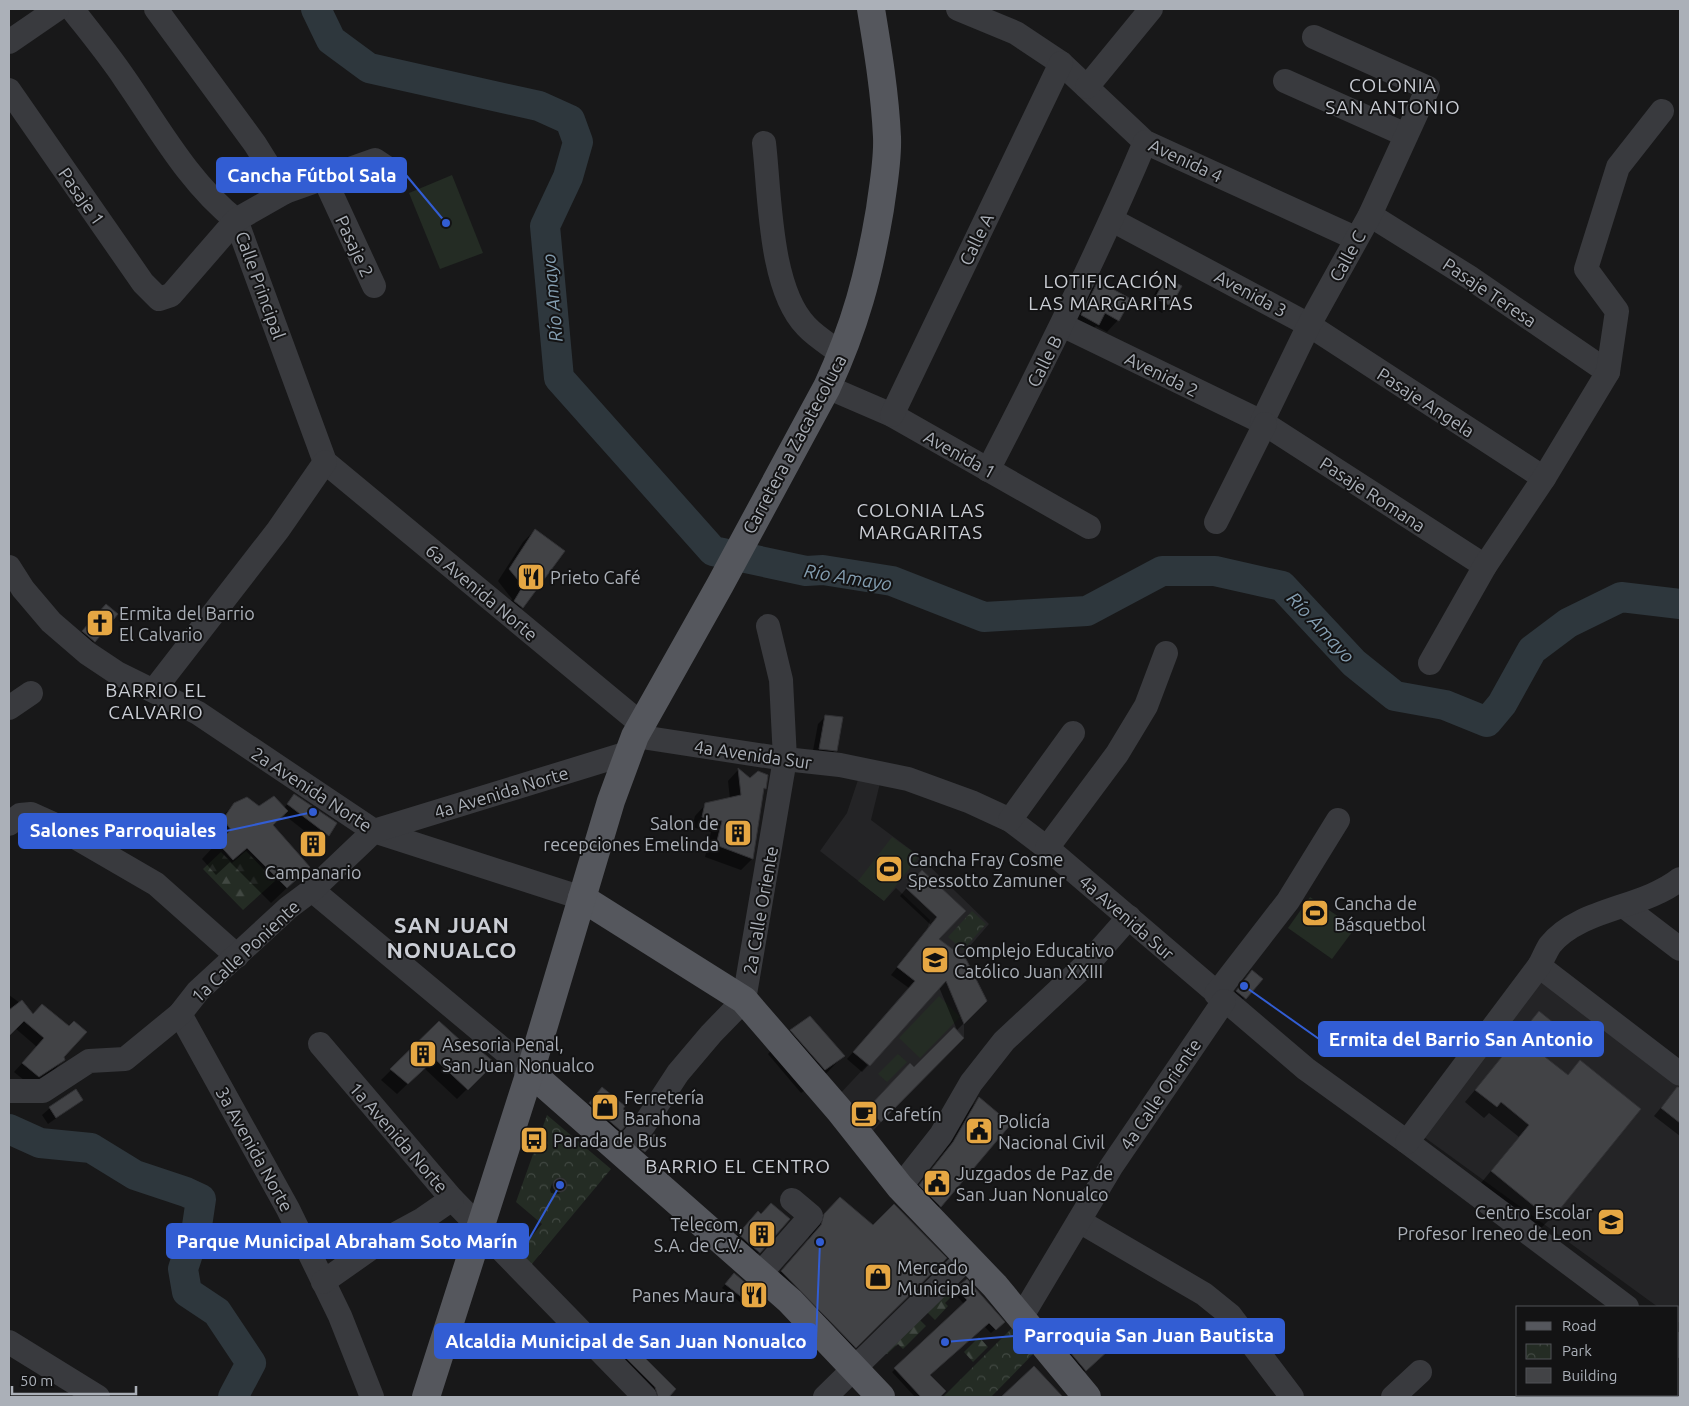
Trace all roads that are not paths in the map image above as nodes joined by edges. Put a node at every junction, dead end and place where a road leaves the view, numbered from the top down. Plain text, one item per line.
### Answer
1 (57, 9) edge
2 (72, 9) edge
3 (156, 9) edge
4 (871, 9) edge
5 (958, 9) edge
6 (1151, 9) edge
7 (1314, 37) dead end
8 (9, 42) edge
9 (1061, 63) junction
10 (1285, 81) dead end
11 (1087, 87) junction
12 (9, 90) edge
13 (1662, 111) dead end
14 (1406, 135) junction
15 (1145, 142) junction
16 (764, 143) dead end
17 (387, 168) dead end
18 (324, 178) junction
19 (285, 192) junction
20 (1370, 215) junction
21 (236, 220) junction
22 (1112, 220) junction
23 (1355, 238) junction
24 (374, 286) dead end
25 (1062, 326) junction
26 (1309, 326) junction
27 (842, 354) junction
28 (1608, 372) junction
29 (827, 387) junction
30 (892, 415) junction
31 (1264, 423) junction
32 (324, 462) junction
33 (988, 470) junction
34 (1544, 478) junction
35 (1216, 522) dead end
36 (1089, 527) dead end
37 (1485, 566) junction
38 (9, 567) edge
39 (768, 626) dead end
40 (1166, 653) dead end
41 (1430, 663) dead end
42 (154, 690) junction
43 (31, 693) dead end
44 (9, 708) edge
45 (1073, 734) dead end
46 (634, 737) junction
47 (785, 759) junction
48 (1010, 820) junction
49 (1338, 820) dead end
50 (9, 824) edge
51 (374, 831) junction
52 (1047, 848) junction
53 (1680, 879) edge
54 (312, 890) junction
55 (582, 898) junction
56 (1625, 907) junction
57 (1128, 917) junction
58 (1680, 949) edge
59 (237, 956) junction
60 (1539, 966) junction
61 (1220, 997) junction
62 (744, 1000) junction
63 (180, 1014) junction
64 (320, 1044) dead end
65 (530, 1072) junction
66 (1680, 1074) edge
67 (9, 1091) edge
68 (1407, 1142) junction
69 (621, 1152) junction
70 (900, 1187) junction
71 (452, 1199) junction
72 (792, 1200) dead end
73 (1079, 1221) junction
74 (481, 1229) junction
75 (968, 1257) junction
76 (760, 1274) junction
77 (323, 1282) junction
78 (1625, 1306) edge
79 (1022, 1316) junction
80 (9, 1342) edge
81 (852, 1369) junction
82 (1420, 1372) dead end
83 (98, 1397) edge
84 (372, 1397) edge
85 (426, 1397) edge
86 (645, 1397) edge
87 (825, 1397) edge
88 (881, 1397) edge
89 (1088, 1397) edge
90 (1292, 1397) edge
91 (1393, 1397) edge

1 - 8 street
2 - 21 street, Calle Principal
3 - 19 street
4 - 27 main road, Carretera a Zacatecoluca
5 - 9 street, Avenida 4
6 - 11 street
7 - 14 street, Calle C
9 - 11 street, Avenida 4
9 - 30 street, Calle A
10 - 14 street
11 - 15 street, Avenida 4
12 - 21 street, Pasaje 1
13 - 28 street
14 - 20 street, Calle C
15 - 22 street, Calle B
15 - 23 street, Avenida 4
16 - 27 street
17 - 18 street
18 - 19 street
18 - 24 street, Pasaje 2
19 - 21 street
20 - 23 street, Calle C
20 - 28 street, Pasaje Teresa
21 - 32 street, Calle Principal
22 - 25 street, Calle B
22 - 26 street, Avenida 3
23 - 26 street, Calle C
25 - 31 street, Avenida 2
25 - 33 street, Calle B
26 - 31 street, Calle C
26 - 34 street, Pasaje Angela
27 - 29 main road, Carretera a Zacatecoluca
28 - 34 street
29 - 30 street, Avenida 1
29 - 46 main road, Carretera a Zacatecoluca
30 - 33 street, Avenida 1
31 - 35 street, Calle C
31 - 37 street, Pasaje Romana
32 - 42 street
32 - 46 street, 6a Avenida Norte
33 - 36 street, Avenida 1
34 - 37 street
37 - 41 street
38 - 42 street, 2a Avenida Norte
39 - 47 street, 2a Calle Oriente
40 - 52 street
42 - 51 street, 2a Avenida Norte
43 - 44 street
45 - 48 street
46 - 47 street, 4a Avenida Sur
46 - 51 street, 4a Avenida Norte
46 - 55 main road, Carretera a Zacatecoluca
47 - 48 street, 4a Avenida Sur
47 - 62 street, 2a Calle Oriente
48 - 52 street, 4a Avenida Sur
49 - 61 street, 4a Calle Oriente
50 - 59 street
51 - 54 street, 1a Calle Poniente
51 - 55 street, 2a Avenida Norte
52 - 57 street, 4a Avenida Sur
53 - 56 street
54 - 59 street, 1a Calle Poniente
54 - 65 street
55 - 62 main road
55 - 65 main road, Carretera a Zacatecoluca
56 - 58 street
56 - 60 street
57 - 61 street, 4a Avenida Sur
57 - 70 street
59 - 63 street, 1a Calle Poniente
60 - 66 street
60 - 68 street
61 - 68 street, 4a Avenida Sur
61 - 73 street, 4a Calle Oriente
62 - 69 street
62 - 70 main road
63 - 67 street, 1a Calle Poniente
63 - 77 street, 3a Avenida Norte
64 - 71 street, 1a Avenida Norte
65 - 69 main road
65 - 74 main road, Carretera a Zacatecoluca
68 - 78 street, 4a Avenida Sur
69 - 76 main road
70 - 75 main road
71 - 74 street, 1a Avenida Norte
71 - 77 street
72 - 76 street
73 - 79 street, 4a Calle Oriente
73 - 90 street
74 - 85 main road, Carretera a Zacatecoluca
74 - 86 street, 1a Avenida Norte
75 - 79 main road
75 - 81 street
76 - 81 main road
77 - 84 street, 3a Avenida Norte
79 - 89 main road
80 - 83 street
81 - 87 street
81 - 88 main road
82 - 91 street

